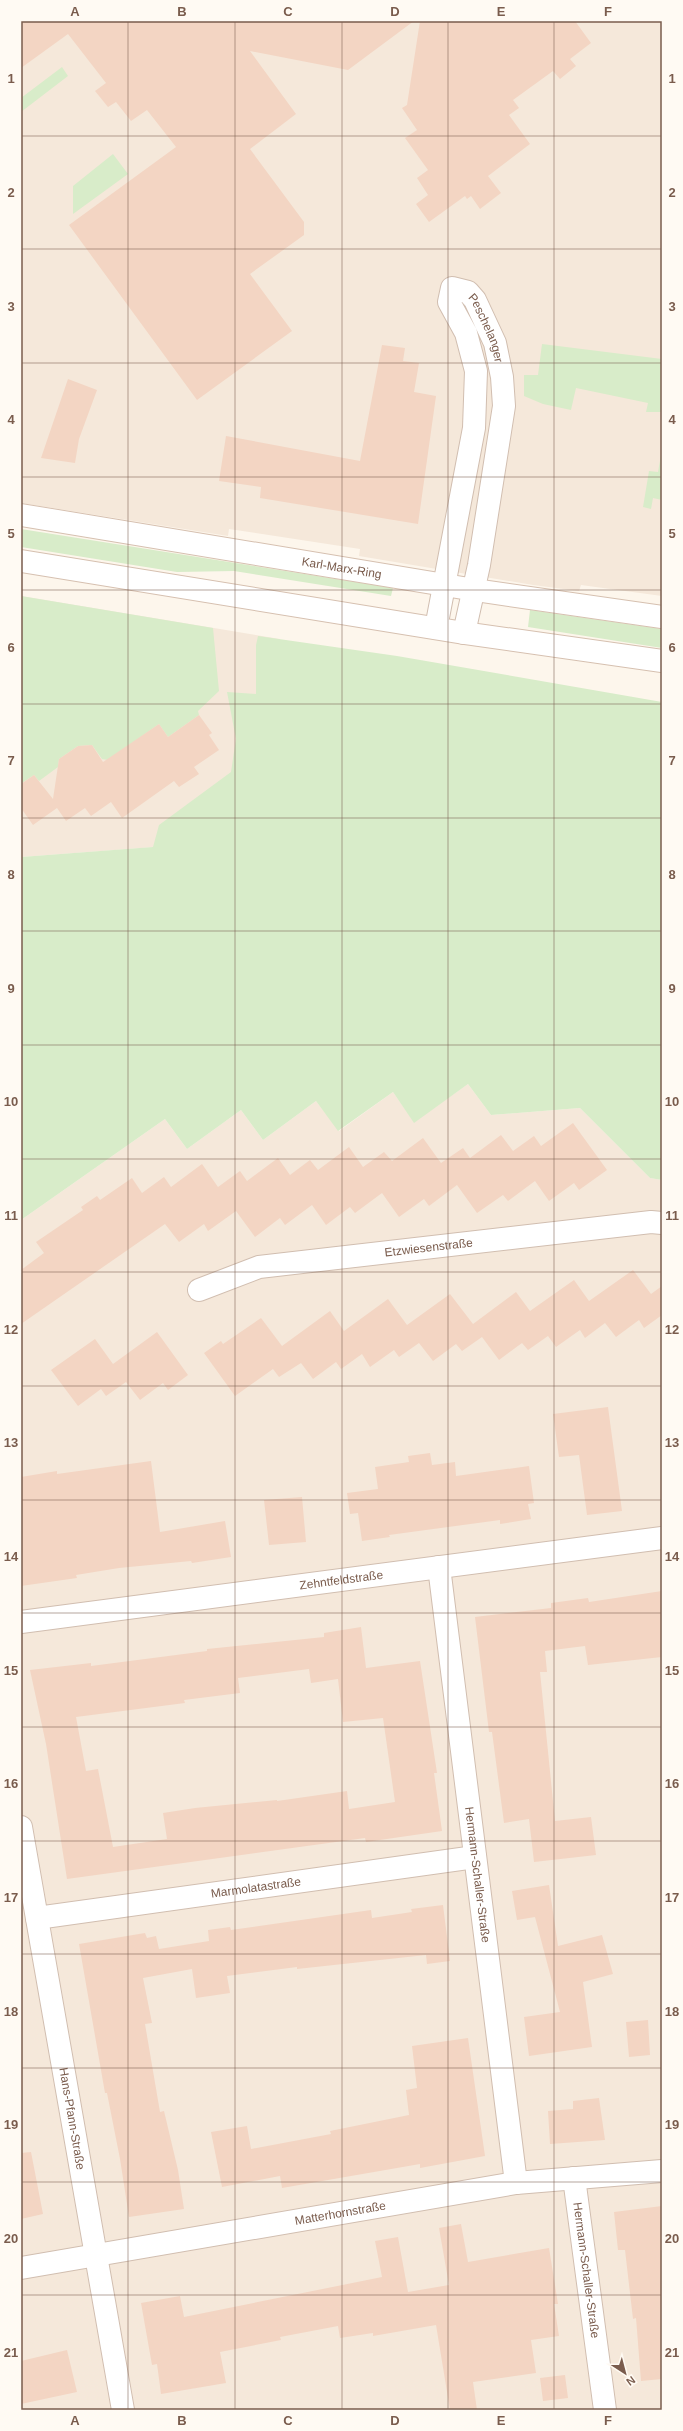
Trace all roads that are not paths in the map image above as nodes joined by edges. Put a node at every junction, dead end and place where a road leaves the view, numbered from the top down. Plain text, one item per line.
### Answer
1 (21, 516) edge
2 (21, 561) edge
3 (444, 584) junction
4 (475, 590) junction
5 (662, 617) edge
6 (436, 628) junction
7 (464, 633) junction
8 (662, 661) edge
9 (662, 1223) edge
10 (199, 1290) dead end
11 (662, 1538) edge
12 (439, 1566) junction
13 (21, 1622) edge
14 (21, 1827) edge
15 (475, 1857) junction
16 (37, 1918) junction
17 (662, 2171) edge
18 (574, 2178) junction
19 (516, 2183) junction
20 (96, 2254) junction
21 (21, 2268) edge
22 (123, 2410) edge
23 (605, 2410) edge

1 - 3 street, Karl-Marx-Ring
2 - 6 street
3 - 4 street, Karl-Marx-Ring
3 - 4 street, Peschelanger
3 - 6 street, Peschelanger
4 - 5 street, Karl-Marx-Ring
4 - 7 street, Peschelanger
6 - 7 street
7 - 8 street
9 - 10 street, Etzwiesenstraße
11 - 12 street, Zehntfeldstraße
12 - 13 street, Zehntfeldstraße
12 - 15 street, Hermann-Schaller-Straße
14 - 16 street, Hans-Pfann-Straße
15 - 16 street, Marmolatastraße
15 - 19 street, Hermann-Schaller-Straße
16 - 20 street, Hans-Pfann-Straße
17 - 18 street, Matterhornstraße
18 - 19 street, Matterhornstraße
18 - 23 street, Hermann-Schaller-Straße
19 - 20 street, Matterhornstraße
20 - 21 street, Matterhornstraße
20 - 22 street, Hans-Pfann-Straße

